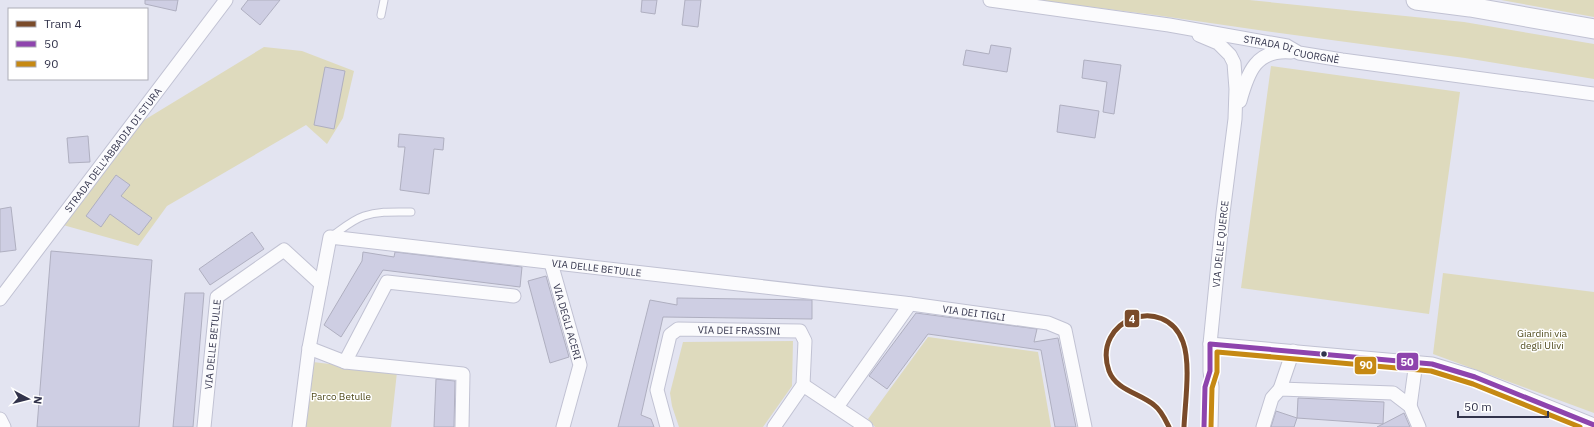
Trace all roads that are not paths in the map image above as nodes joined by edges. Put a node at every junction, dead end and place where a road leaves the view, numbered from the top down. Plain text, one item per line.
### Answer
1 (226, 0) edge
2 (384, 0) edge
3 (990, 0) edge
4 (1416, 0) edge
5 (381, 15) dead end
6 (1169, 25) junction
7 (1594, 29) edge
8 (1299, 53) junction
9 (1594, 94) edge
10 (1235, 118) junction
11 (411, 212) dead end
12 (330, 238) junction
13 (551, 263) junction
14 (321, 284) junction
15 (514, 296) dead end
16 (0, 298) edge
17 (910, 304) junction
18 (1210, 344) junction
19 (309, 348) junction
20 (1293, 351) junction
21 (345, 362) junction
22 (1416, 362) junction
23 (1210, 371) junction
24 (803, 385) junction
25 (1280, 389) junction
26 (1410, 406) junction
27 (837, 407) junction
28 (0, 419) edge
29 (1594, 425) edge
30 (4, 427) edge
31 (204, 427) edge
32 (299, 427) edge
33 (462, 427) edge
34 (563, 427) edge
35 (667, 427) edge
36 (774, 427) edge
37 (866, 427) edge
38 (1086, 427) edge
39 (1204, 427) edge
40 (1211, 427) edge
41 (1263, 427) edge
42 (1419, 427) edge

1 - 16 street, STRADA DELL'ABBADIA DI STURA
2 - 5 lane
3 - 6 street, STRADA DI CUORGNÈ
4 - 7 main road
6 - 8 street, STRADA DI CUORGNÈ
6 - 10 street, VIA DELLE QUERCE
8 - 9 street, STRADA DI CUORGNÈ
8 - 10 street, VIA DELLE QUERCE
10 - 18 street, VIA DELLE QUERCE
11 - 12 lane
12 - 13 street, VIA DELLE BETULLE
12 - 14 street
13 - 17 street, VIA DELLE BETULLE
13 - 34 street, VIA DEGLI ACERI
14 - 19 street
14 - 31 street, VIA DELLE BETULLE
15 - 21 street
17 - 27 street
17 - 38 street, VIA DEI TIGLI
18 - 20 street
18 - 23 street, VIA DELLE QUERCE
19 - 21 street
19 - 32 street
20 - 22 street
20 - 25 street
21 - 33 street
22 - 26 street
22 - 29 street
23 - 39 street, VIA DELLE QUERCE
23 - 40 street, VIA DELLE QUERCE
24 - 27 street
24 - 35 street, VIA DEI FRASSINI
24 - 36 street
25 - 26 street
25 - 41 street
26 - 42 street
27 - 37 street
28 - 30 street

